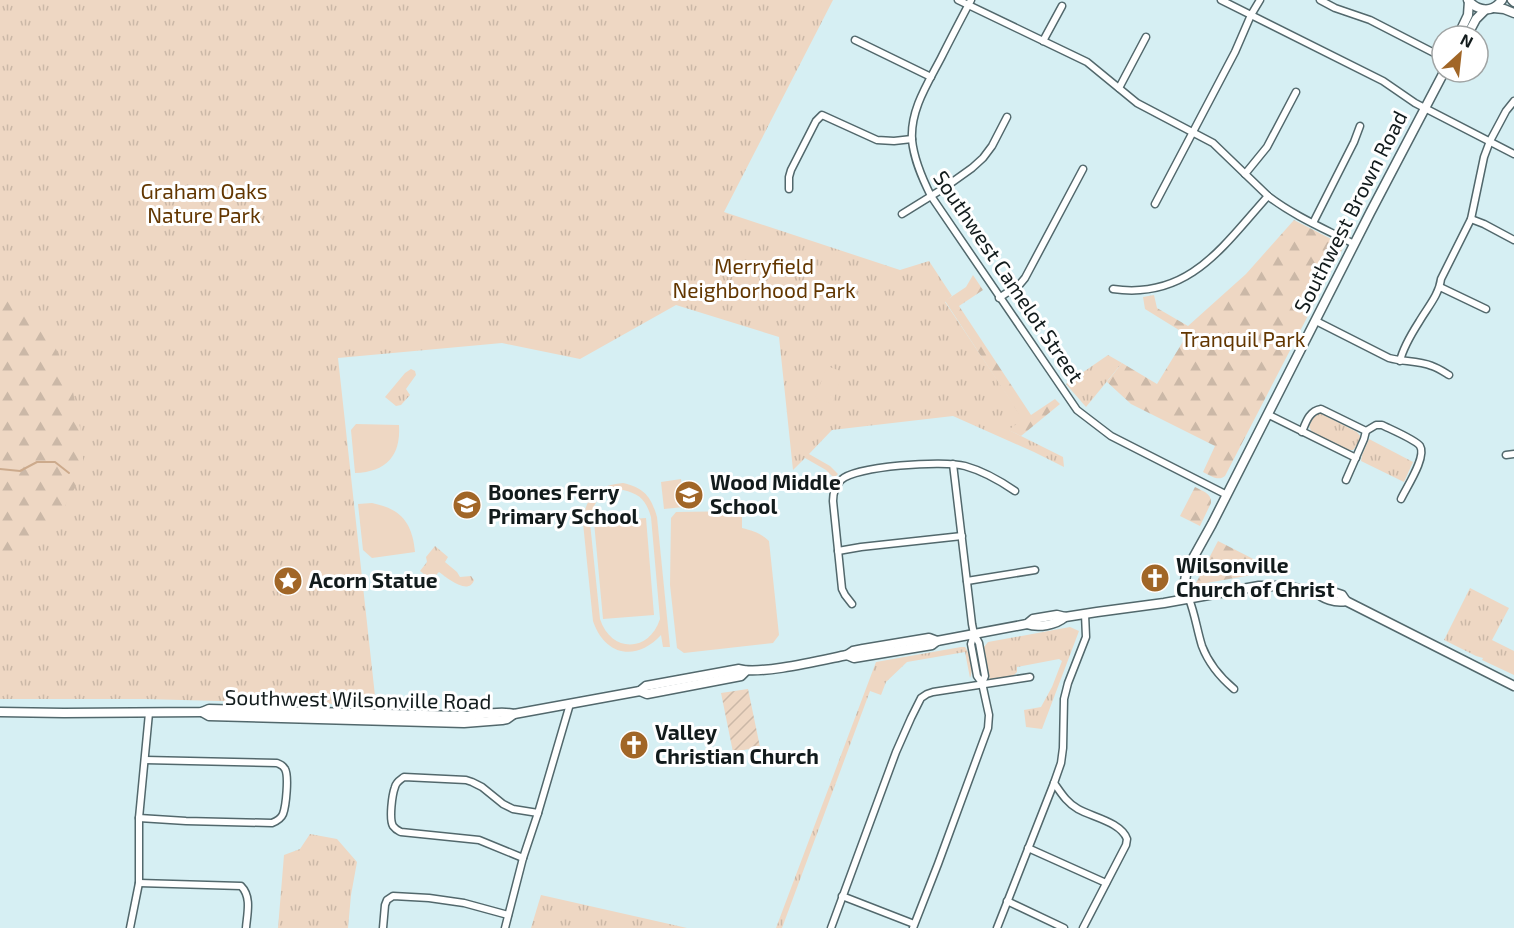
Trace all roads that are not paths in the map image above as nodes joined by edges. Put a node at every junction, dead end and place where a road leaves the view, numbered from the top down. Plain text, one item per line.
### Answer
1 (958, 0) edge
2 (1221, 0) edge
3 (1260, 0) edge
4 (1320, 0) edge
5 (1502, 0) edge
6 (1469, 1) edge
7 (969, 3) edge
8 (1062, 6) dead end
9 (1490, 9) junction
10 (1514, 13) edge
11 (1251, 15) junction
12 (1464, 24) edge
13 (1473, 24) edge
14 (1146, 37) dead end
15 (855, 40) dead end
16 (1043, 41) junction
17 (1430, 51) edge
18 (931, 77) junction
19 (1438, 84) edge
20 (1119, 88) junction
21 (1296, 92) dead end
22 (1513, 102) edge
23 (1425, 108) junction
24 (1006, 117) dead end
25 (1360, 126) dead end
26 (1193, 133) junction
27 (912, 139) junction
28 (1490, 141) junction
29 (1514, 154) edge
30 (1083, 169) dead end
31 (1245, 174) junction
32 (789, 189) dead end
33 (931, 196) junction
34 (1268, 196) junction
35 (1155, 204) dead end
36 (902, 214) dead end
37 (1471, 219) junction
38 (1313, 223) junction
39 (1514, 240) edge
40 (1354, 244) junction
41 (1440, 287) junction
42 (1113, 289) dead end
43 (999, 298) junction
44 (1486, 309) dead end
45 (1316, 321) junction
46 (1400, 361) junction
47 (1449, 375) dead end
48 (1269, 415) junction
49 (1302, 432) junction
50 (1366, 432) junction
51 (1514, 454) edge
52 (1506, 455) dead end
53 (1356, 459) junction
54 (953, 464) junction
55 (1347, 480) dead end
56 (1015, 491) dead end
57 (1227, 495) junction
58 (1401, 499) dead end
59 (962, 536) junction
60 (838, 551) junction
61 (1035, 570) dead end
62 (967, 580) junction
63 (1189, 599) junction
64 (852, 604) dead end
65 (1085, 614) junction
66 (974, 634) junction
67 (1030, 677) dead end
68 (982, 683) junction
69 (1514, 686) edge
70 (1233, 689) dead end
71 (570, 704) junction
72 (0, 712) edge
73 (149, 713) junction
74 (145, 760) junction
75 (1054, 783) junction
76 (538, 813) junction
77 (139, 818) junction
78 (1028, 848) junction
79 (523, 858) junction
80 (140, 883) junction
81 (1106, 883) junction
82 (842, 896) junction
83 (1007, 901) junction
84 (508, 915) junction
85 (914, 926) edge
86 (130, 928) edge
87 (246, 928) edge
88 (383, 928) edge
89 (505, 928) edge
90 (831, 928) edge
91 (997, 928) edge
92 (1064, 928) edge
93 (1083, 928) edge

1 - 7 street
2 - 11 street
3 - 11 street
4 - 17 street
5 - 9 main road
6 - 9 main road
6 - 12 main road
7 - 16 street
7 - 18 street, Southwest Camelot Street
8 - 16 street
9 - 10 main road
9 - 13 main road
11 - 23 street
11 - 26 street
14 - 20 street
15 - 18 street
16 - 20 street
18 - 27 street, Southwest Camelot Street
19 - 23 main road, Southwest Brown Road
20 - 26 street
21 - 31 street
22 - 28 street
23 - 28 street
23 - 40 main road, Southwest Brown Road
24 - 33 street
25 - 38 street
26 - 31 street
26 - 35 street
27 - 32 street
27 - 33 street, Southwest Camelot Street
28 - 29 street
28 - 37 street
30 - 43 street
31 - 34 street
33 - 36 street
33 - 43 street, Southwest Camelot Street
34 - 38 street
34 - 42 street
37 - 39 street
37 - 41 street
38 - 40 street
40 - 45 main road, Southwest Brown Road
41 - 44 street
41 - 46 street
43 - 57 street, Southwest Camelot Street
45 - 46 street
45 - 48 main road, Southwest Brown Road
46 - 47 street
48 - 49 street
48 - 57 main road, Southwest Brown Road
49 - 50 street
49 - 53 street
50 - 53 street
50 - 58 street
51 - 52 street
53 - 55 street
54 - 56 street
54 - 59 street
54 - 60 street
57 - 63 main road, Southwest Brown Road
59 - 60 street
59 - 62 street
60 - 64 street
61 - 62 street
62 - 66 street
63 - 65 main road, Southwest Wilsonville Road
63 - 69 main road, Southwest Wilsonville Road
63 - 70 street, Southwest Brown Road
65 - 66 main road, Southwest Wilsonville Road
65 - 75 street
66 - 68 street
66 - 71 main road, Southwest Wilsonville Road
67 - 68 street
68 - 82 street
68 - 85 street
71 - 73 main road, Southwest Wilsonville Road
71 - 76 street
72 - 73 main road, Southwest Wilsonville Road
73 - 74 street
74 - 77 street
74 - 77 street
75 - 78 street
75 - 81 street
76 - 79 street
76 - 79 street
77 - 80 street
78 - 81 street
78 - 83 street
79 - 84 street
80 - 86 street
80 - 87 street
81 - 93 street
82 - 85 street
82 - 90 street
83 - 91 street
83 - 92 street
84 - 88 street
84 - 89 street

